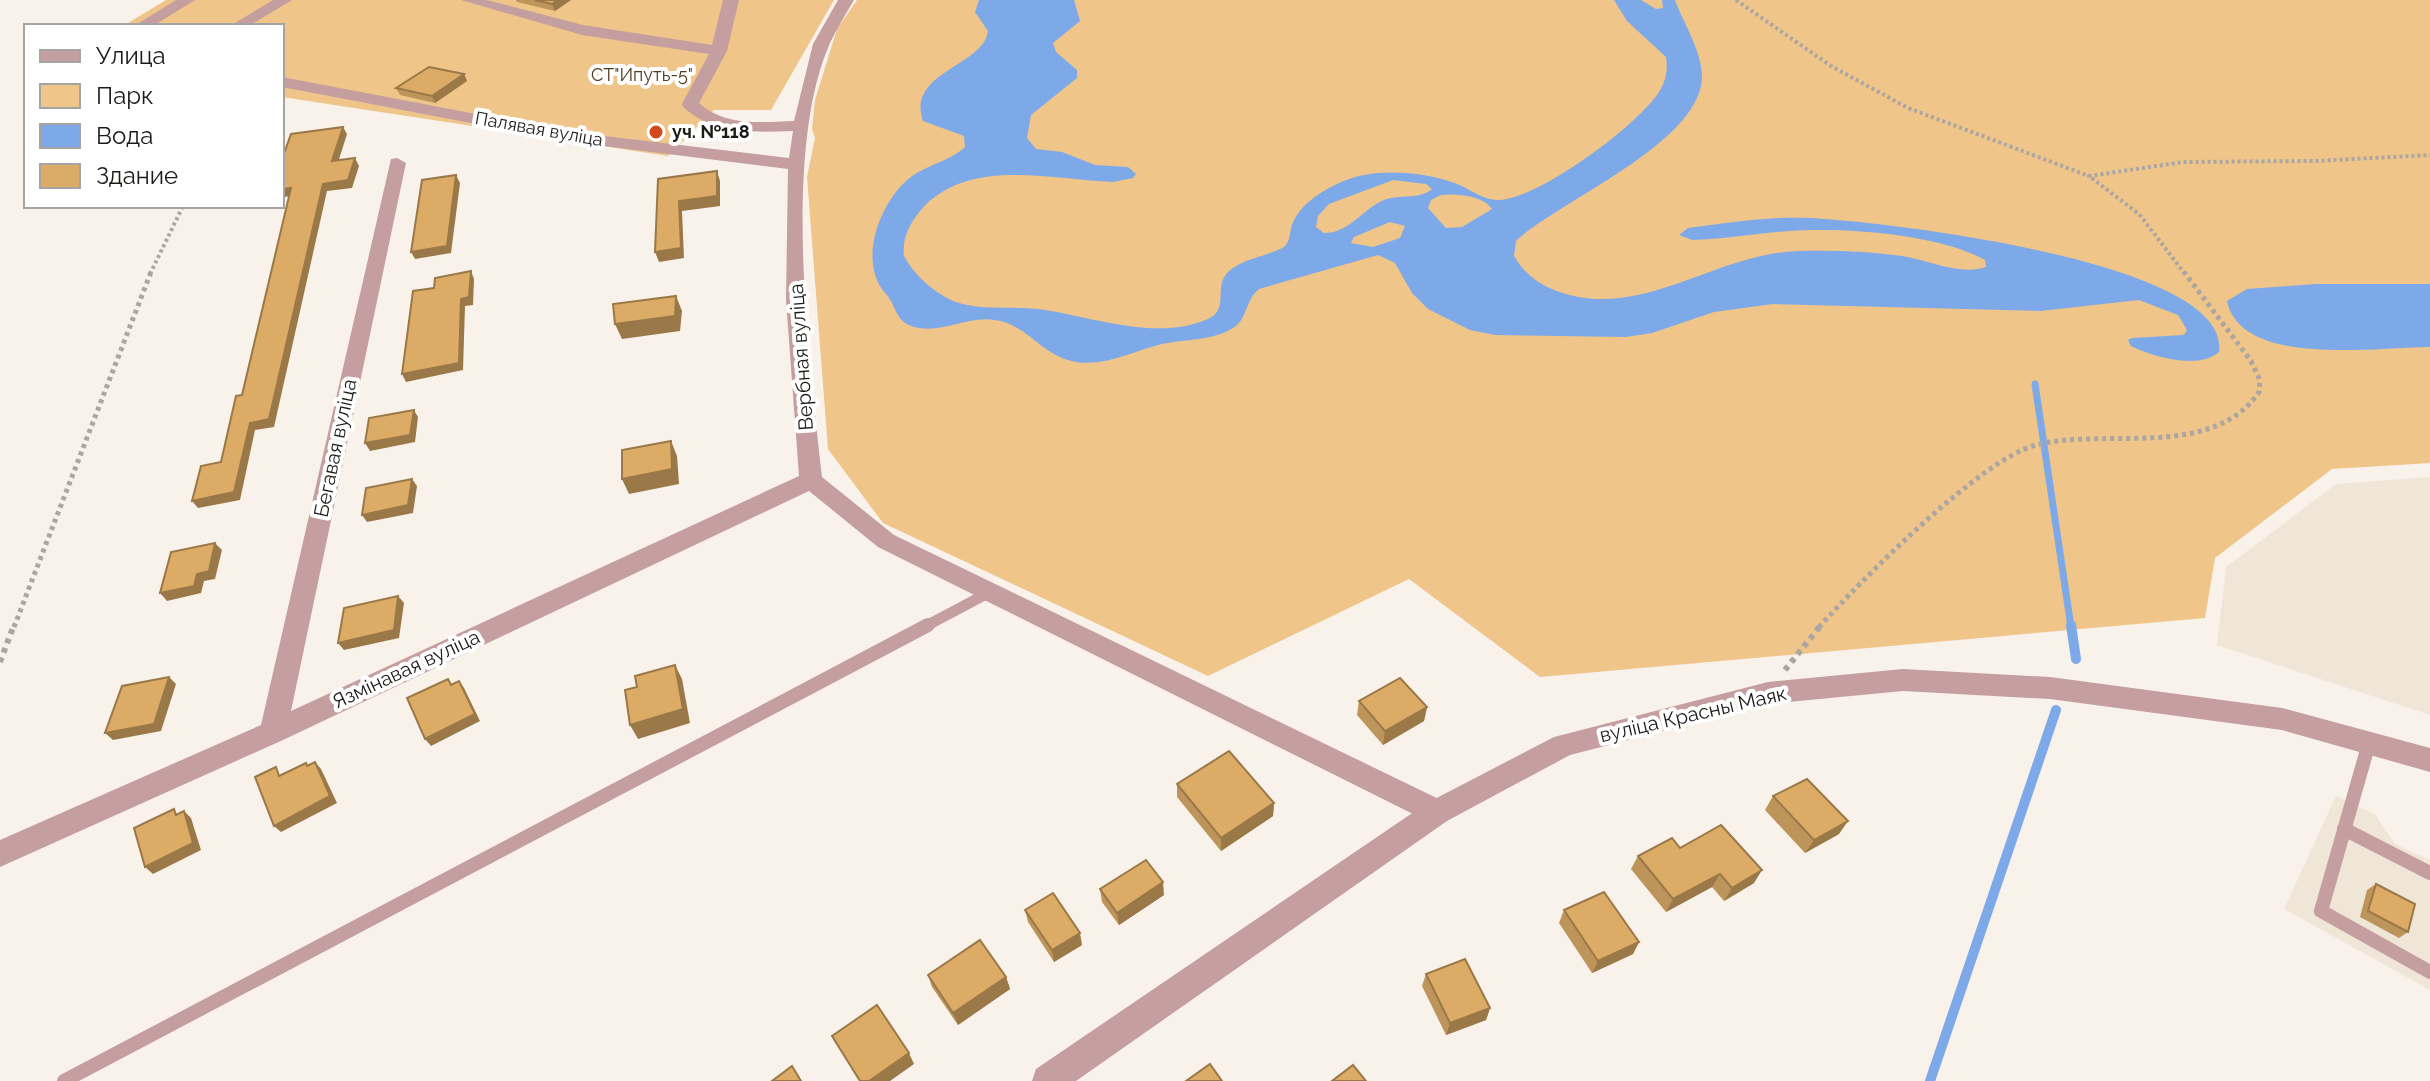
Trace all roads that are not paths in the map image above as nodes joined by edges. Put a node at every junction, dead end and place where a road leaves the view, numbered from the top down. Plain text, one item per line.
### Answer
1 (187, 0) edge
2 (284, 0) edge
3 (469, 0) edge
4 (731, 0) edge
5 (846, 0) edge
6 (145, 24) edge
7 (242, 24) edge
8 (719, 51) junction
9 (284, 82) edge
10 (800, 126) junction
11 (397, 163) dead end
12 (798, 176) junction
13 (811, 480) junction
14 (992, 591) junction
15 (273, 732) junction
16 (2369, 743) junction
17 (2430, 760) edge
18 (1437, 812) junction
19 (2344, 829) junction
20 (0, 854) edge
21 (2430, 873) edge
22 (2430, 972) edge
23 (64, 1081) edge
24 (1048, 1081) edge

1 - 6 street
2 - 7 street
3 - 8 street
4 - 8 street
5 - 10 street, Вербная вуліца
8 - 10 street
9 - 12 street, Палявая вуліца
10 - 12 street, Вербная вуліца
11 - 15 street, Бегавая вуліца
12 - 13 street, Вербная вуліца
13 - 14 street
13 - 15 street, Язмінавая вуліца
14 - 18 street
14 - 23 lane
15 - 20 street, Язмінавая вуліца
16 - 17 street, вуліца Красны Маяк
16 - 18 street, вуліца Красны Маяк
16 - 19 lane
18 - 24 street, вуліца Красны Маяк
19 - 21 lane
19 - 22 lane

